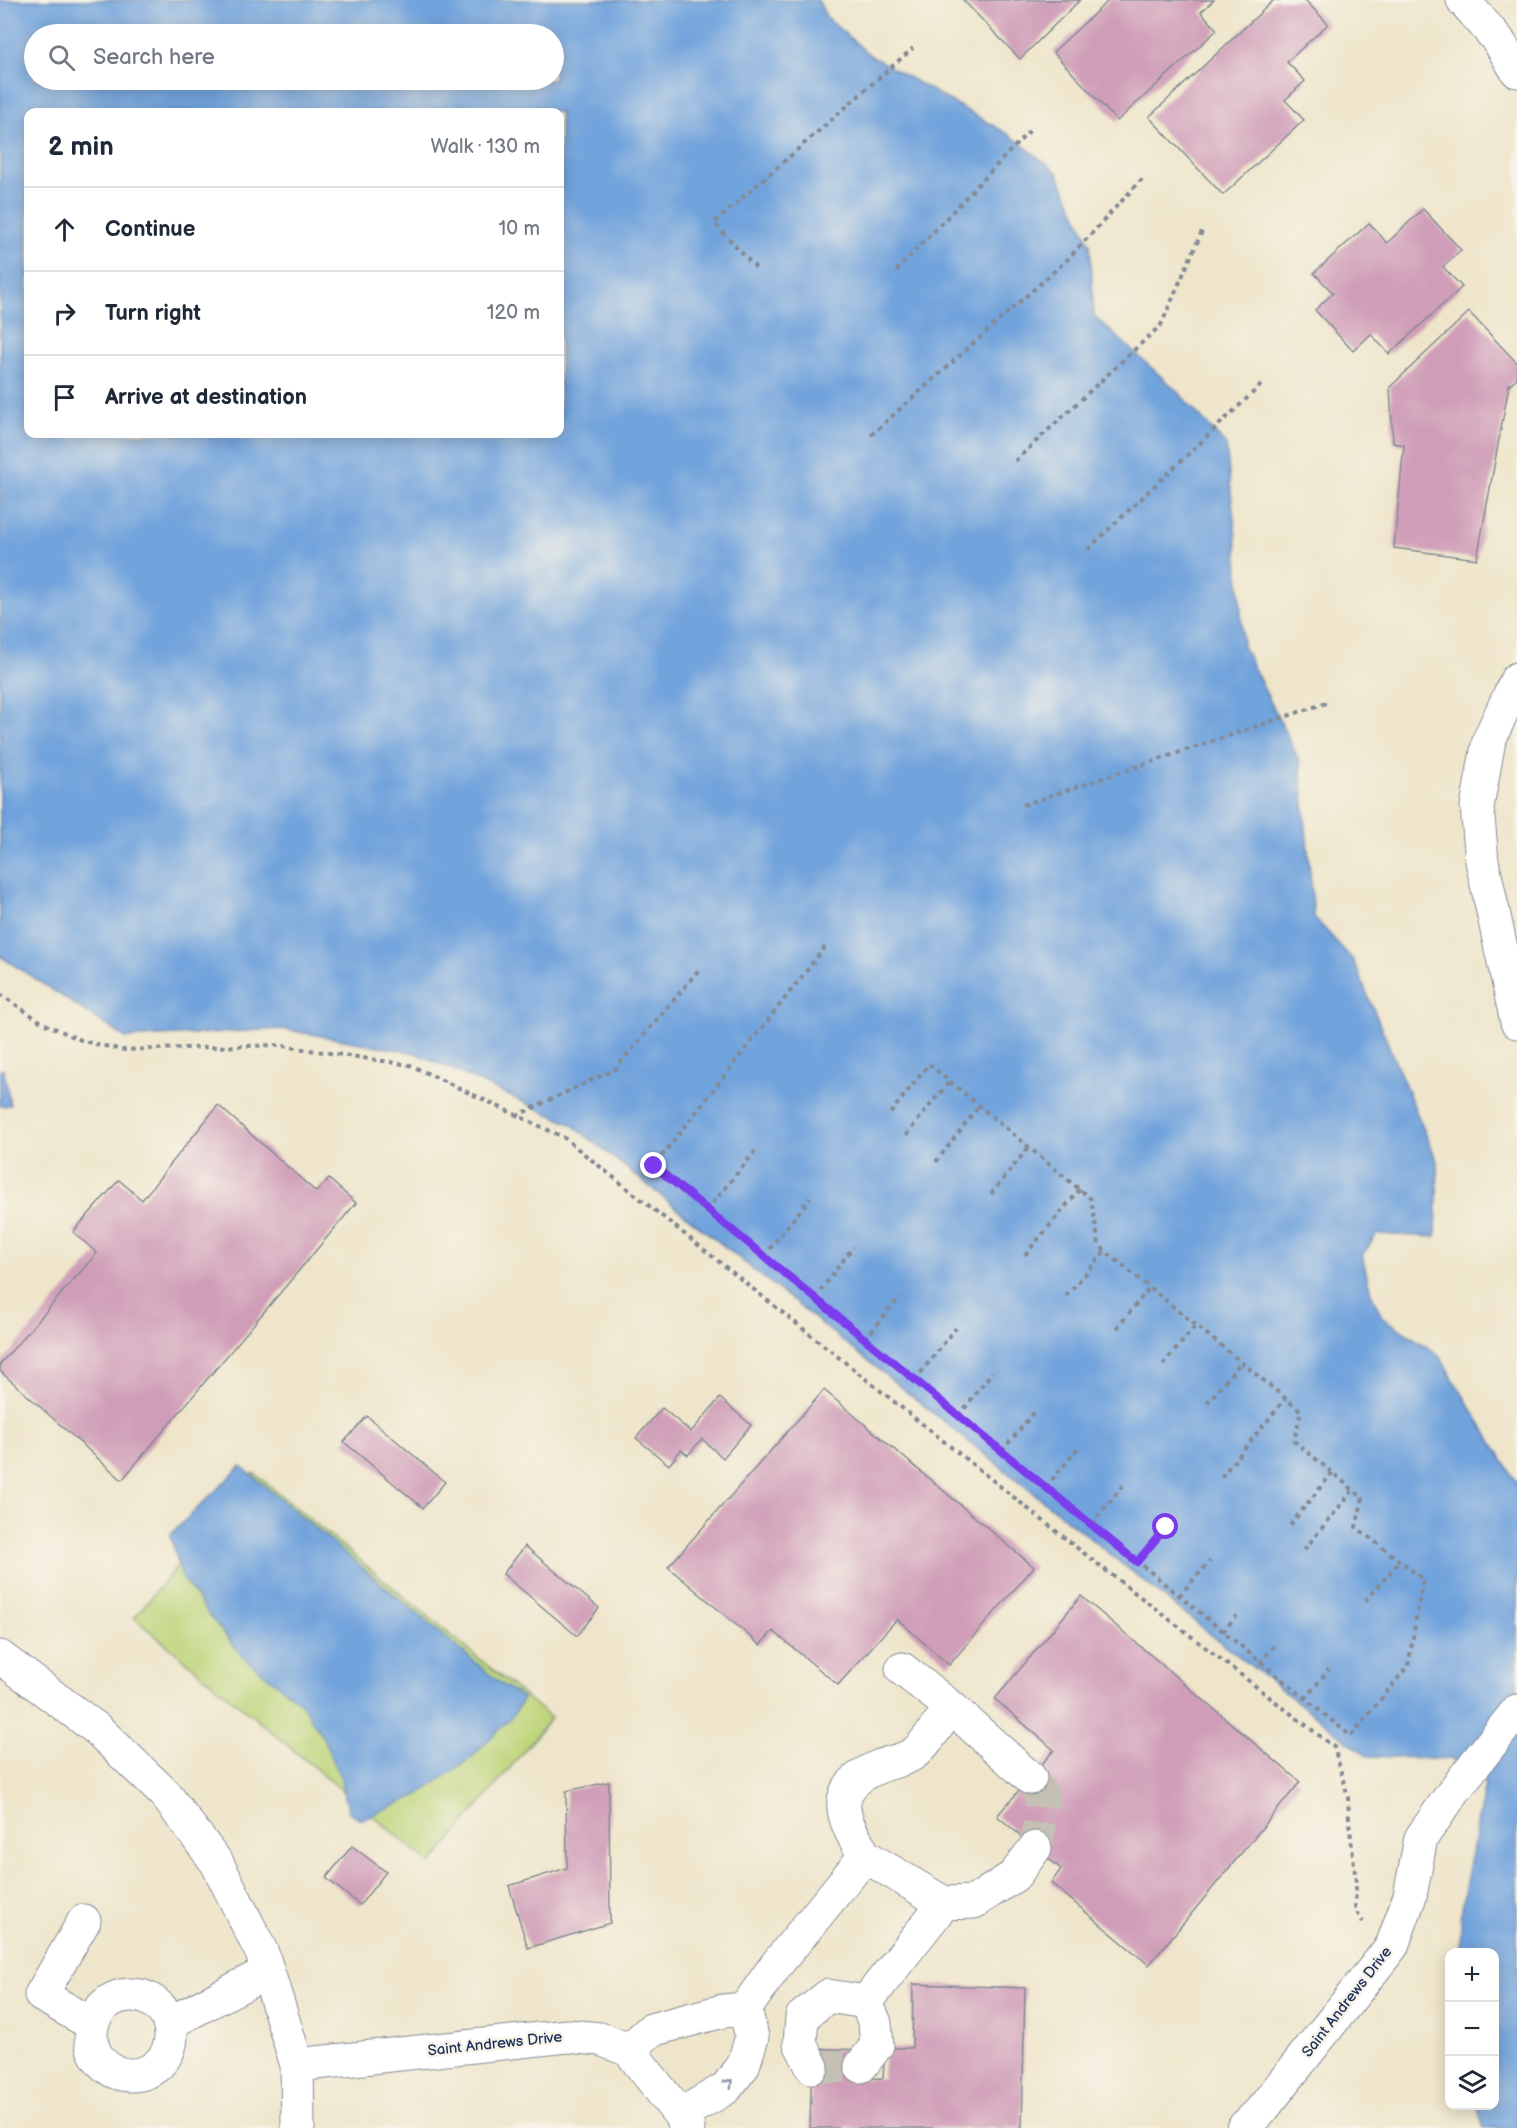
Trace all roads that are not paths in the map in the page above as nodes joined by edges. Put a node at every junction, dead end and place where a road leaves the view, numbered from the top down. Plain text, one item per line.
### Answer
1 (1463, 0) edge
2 (1517, 71) edge
3 (1517, 679) edge
4 (1517, 1022) edge
5 (0, 1657) edge
6 (902, 1669) dead end
7 (951, 1707) junction
8 (1517, 1711) edge
9 (1030, 1778) tunnel mouth
10 (1035, 1848) tunnel mouth
11 (865, 1856) junction
12 (944, 1903) junction
13 (84, 1921) dead end
14 (267, 1972) junction
15 (866, 2002) junction
16 (745, 2009) junction
17 (170, 2023) junction
18 (92, 2024) junction
19 (629, 2050) junction
20 (297, 2065) junction
21 (861, 2066) dead end
22 (812, 2067) dead end
23 (684, 2121) edge
24 (298, 2128) edge
25 (1243, 2128) edge

1 - 2 street
3 - 4 street
5 - 14 street
6 - 7 street
7 - 9 street
7 - 11 street
8 - 25 street, Saint Andrews Drive
10 - 12 street
11 - 12 street
11 - 16 street
12 - 15 street
13 - 18 street
14 - 17 street
14 - 20 street
15 - 21 street
15 - 22 street
16 - 19 street
23 -> 16 street
17 - 18 street
17 - 18 street
19 - 20 street, Saint Andrews Drive
19 - 23 street
20 - 24 street

